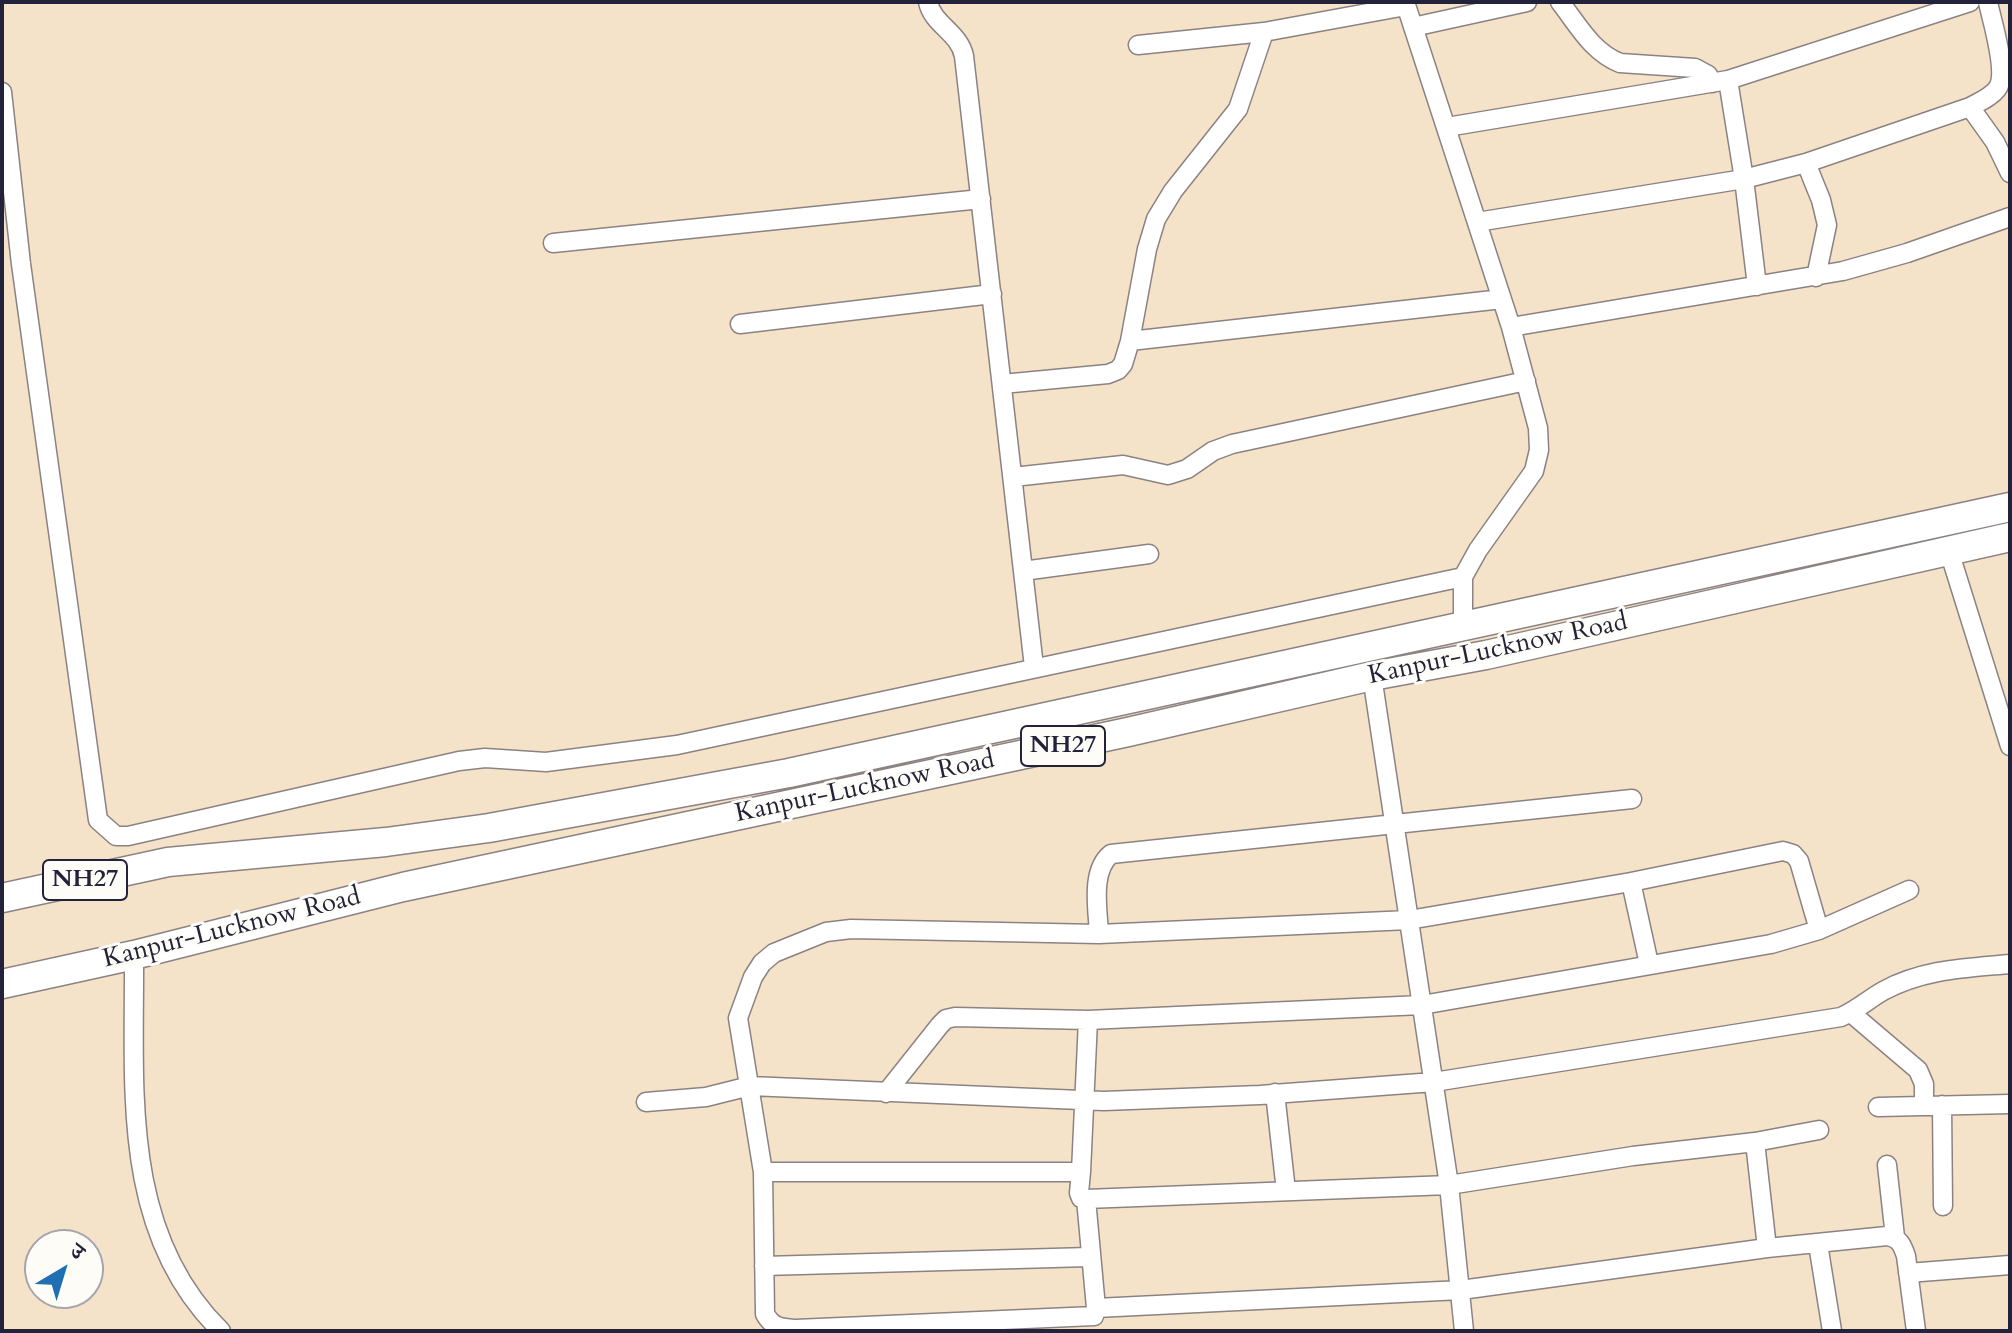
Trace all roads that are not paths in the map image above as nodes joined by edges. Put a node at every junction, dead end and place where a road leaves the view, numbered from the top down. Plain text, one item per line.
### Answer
1 (928, 2) edge
2 (1527, 2) edge
3 (1560, 2) edge
4 (1970, 2) edge
5 (1988, 2) edge
6 (1406, 4) edge
7 (1413, 27) junction
8 (1264, 32) junction
9 (1138, 45) dead end
10 (1720, 82) junction
11 (2, 92) edge
12 (1970, 107) junction
13 (1447, 127) junction
14 (1806, 163) junction
15 (2010, 173) edge
16 (1744, 179) junction
17 (981, 199) junction
18 (2010, 217) edge
19 (1477, 222) junction
20 (553, 243) dead end
21 (1816, 277) junction
22 (1757, 286) junction
23 (992, 294) junction
24 (1502, 299) junction
25 (740, 324) dead end
26 (1511, 327) junction
27 (1130, 341) junction
28 (1526, 381) junction
29 (1002, 384) junction
30 (1013, 477) junction
31 (2010, 507) edge
32 (2010, 537) edge
33 (1949, 551) junction
34 (1149, 554) dead end
35 (1023, 571) junction
36 (1463, 577) junction
37 (1649, 587) junction
38 (1653, 617) junction
39 (1463, 625) junction
40 (1034, 667) junction
41 (1372, 676) junction
42 (2010, 746) edge
43 (1632, 799) dead end
44 (1394, 825) junction
45 (1631, 882) junction
46 (1909, 890) dead end
47 (2, 898) edge
48 (1409, 920) junction
49 (1819, 930) junction
50 (1099, 934) junction
51 (126, 957) junction
52 (1649, 964) junction
53 (2010, 964) edge
54 (2, 984) edge
55 (1422, 1005) junction
56 (1851, 1013) junction
57 (1088, 1020) junction
58 (1434, 1082) junction
59 (750, 1086) junction
60 (886, 1093) junction
61 (1275, 1093) junction
62 (1084, 1100) junction
63 (646, 1102) dead end
64 (2010, 1104) edge
65 (1933, 1105) junction
66 (1878, 1107) dead end
67 (1819, 1130) dead end
68 (1755, 1142) junction
69 (1887, 1165) dead end
70 (763, 1172) junction
71 (1081, 1172) junction
72 (1449, 1185) junction
73 (1286, 1191) junction
74 (1086, 1199) junction
75 (1943, 1206) dead end
76 (1895, 1237) junction
77 (1818, 1244) junction
78 (1767, 1248) junction
79 (1089, 1257) junction
80 (2010, 1265) edge
81 (764, 1266) junction
82 (1908, 1273) junction
83 (1461, 1290) junction
84 (1095, 1318) edge
85 (771, 1327) edge
86 (221, 1331) edge
87 (1464, 1331) edge
88 (1832, 1331) edge
89 (1916, 1331) edge

1 - 17 street
2 - 7 street
3 - 10 street
4 - 10 street
5 - 12 street
6 - 7 street
6 - 8 street
7 - 13 street
8 - 9 street
8 - 27 street
10 - 13 street
10 - 16 street
11 - 40 street
12 - 14 street
12 - 15 street
13 - 19 street
14 - 16 street
14 - 21 street
16 - 19 street
16 - 22 street
17 - 20 street
17 - 23 street
18 - 21 street
19 - 24 street
21 - 22 street
22 - 26 street
23 - 25 street
23 - 29 street
24 - 26 street
24 - 27 street
26 - 28 street
27 - 29 street
28 - 30 street
28 - 36 street
29 - 30 street
30 - 35 street
31 - 37 highway, Kanpur-Lucknow Road / NH27
32 - 33 highway, Kanpur-Lucknow Road / NH27
33 - 38 highway, Kanpur-Lucknow Road / NH27
33 - 42 street
34 - 35 street
35 - 40 street
36 - 39 street
36 - 40 street
37 - 38 highway
37 - 39 highway, Kanpur-Lucknow Road / NH27
38 - 41 highway, Kanpur-Lucknow Road / NH27
39 - 47 highway, Kanpur-Lucknow Road / NH27
41 - 44 street
41 - 51 highway, Kanpur-Lucknow Road / NH27
43 - 44 street
44 - 48 street
44 - 50 street
45 - 48 street
45 - 49 street
45 - 52 street
46 - 49 street
48 - 50 street
48 - 55 street
49 - 52 street
50 - 59 street
51 - 54 highway, Kanpur-Lucknow Road / NH27
51 - 86 street
52 - 55 street
53 - 56 street
55 - 57 street
55 - 58 street
56 - 58 street
56 - 65 street
57 - 60 street
57 - 62 street
58 - 61 street
58 - 72 street
59 - 60 street
59 - 63 street
59 - 70 street
60 - 62 street
61 - 62 street
61 - 73 street
62 - 71 street
64 - 65 street
65 - 66 street
65 - 75 street
67 - 68 street
68 - 72 street
68 - 78 street
69 - 76 street
70 - 71 street
70 - 81 street
71 - 74 street
72 - 73 street
72 - 83 street
73 - 74 street
74 - 79 street
76 - 77 street
76 - 82 street
77 - 78 street
77 - 88 street
78 - 83 street
79 - 81 street
79 - 84 street
80 - 82 street
81 - 85 street
82 - 89 street
83 - 84 street
83 - 87 street
84 - 85 street

